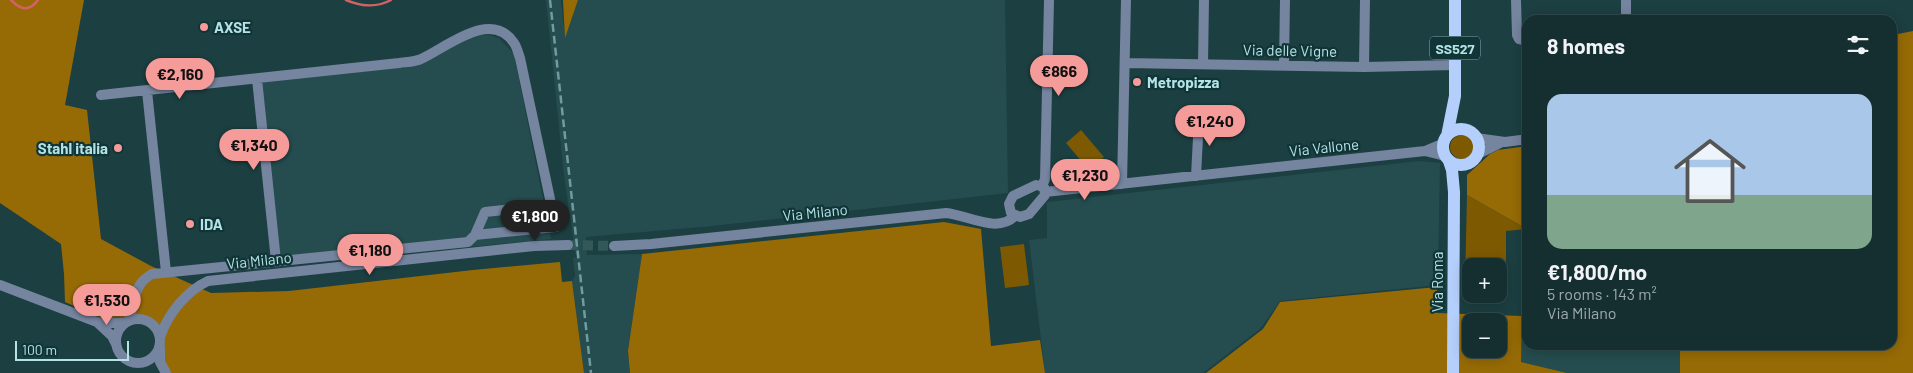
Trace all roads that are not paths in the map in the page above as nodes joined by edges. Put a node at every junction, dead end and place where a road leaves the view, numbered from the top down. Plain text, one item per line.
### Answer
1 (1049, 0) edge
2 (1126, 0) edge
3 (1204, 0) edge
4 (1285, 0) edge
5 (1365, 0) edge
6 (1455, 0) edge
7 (1516, 0) edge
8 (1626, 0) edge
9 (1626, 15) edge
10 (1522, 39) edge
11 (1125, 63) junction
12 (1203, 64) junction
13 (1284, 65) junction
14 (1455, 65) junction
15 (1364, 67) junction
16 (257, 79) junction
17 (147, 91) junction
18 (101, 95) dead end
19 (1455, 96) junction
20 (1199, 118) dead end
21 (1472, 135) junction
22 (1522, 140) edge
23 (1502, 142) junction
24 (1446, 149) junction
25 (1478, 154) junction
26 (1468, 164) junction
27 (1196, 176) junction
28 (1122, 184) junction
29 (1044, 189) junction
30 (1454, 192) junction
31 (551, 209) junction
32 (1015, 216) junction
33 (475, 235) junction
34 (568, 245) tunnel mouth
35 (614, 246) tunnel mouth
36 (276, 261) junction
37 (166, 272) junction
38 (0, 285) edge
39 (134, 300) junction
40 (173, 312) junction
41 (128, 321) junction
42 (147, 321) junction
43 (97, 322) junction
44 (160, 341) junction
45 (116, 344) junction
46 (138, 363) junction
47 (165, 373) edge
48 (1453, 373) edge

1 - 29 street
2 - 11 street
3 - 12 street
4 - 13 street
5 - 15 street
6 - 14 main road, Via Roma / SS527
7 - 10 street
8 - 9 street
11 - 12 street, Via delle Vigne
11 - 28 street
12 - 13 street, Via delle Vigne
13 - 15 street, Via delle Vigne
14 - 15 street, Via delle Vigne
14 - 19 main road, Via Roma / SS527
16 - 17 street
16 - 31 street
16 - 36 street
17 - 18 street
17 - 37 street
19 - 21 main road, Via Roma / SS527
19 - 24 main road, Via Roma / SS527
20 - 27 street
21 - 23 street
21 - 24 main road
21 - 25 main road, SS527
22 - 23 street
23 - 25 street
24 - 26 main road
24 - 27 street, Via Vallone
24 - 30 main road, Via Roma / SS527
25 - 26 main road, SS527
26 - 30 main road, Via Roma / SS527
27 - 28 street, Via Vallone
28 - 29 street
29 - 32 street, Via Milano
29 - 32 street
30 - 48 main road, Via Roma / SS527
31 - 33 street
31 - 33 street
32 - 35 street, Via Milano
33 - 36 street
34 - 40 street, Via Milano
36 - 37 street
37 - 39 street
38 - 43 street
39 - 41 street
39 - 42 street
40 - 42 street, Via Milano
40 - 44 street, Via Milano
41 - 42 street
41 - 43 street
41 - 45 street
42 - 44 street
43 - 45 street
44 - 46 street
44 - 47 street
45 - 46 street
46 - 47 street

